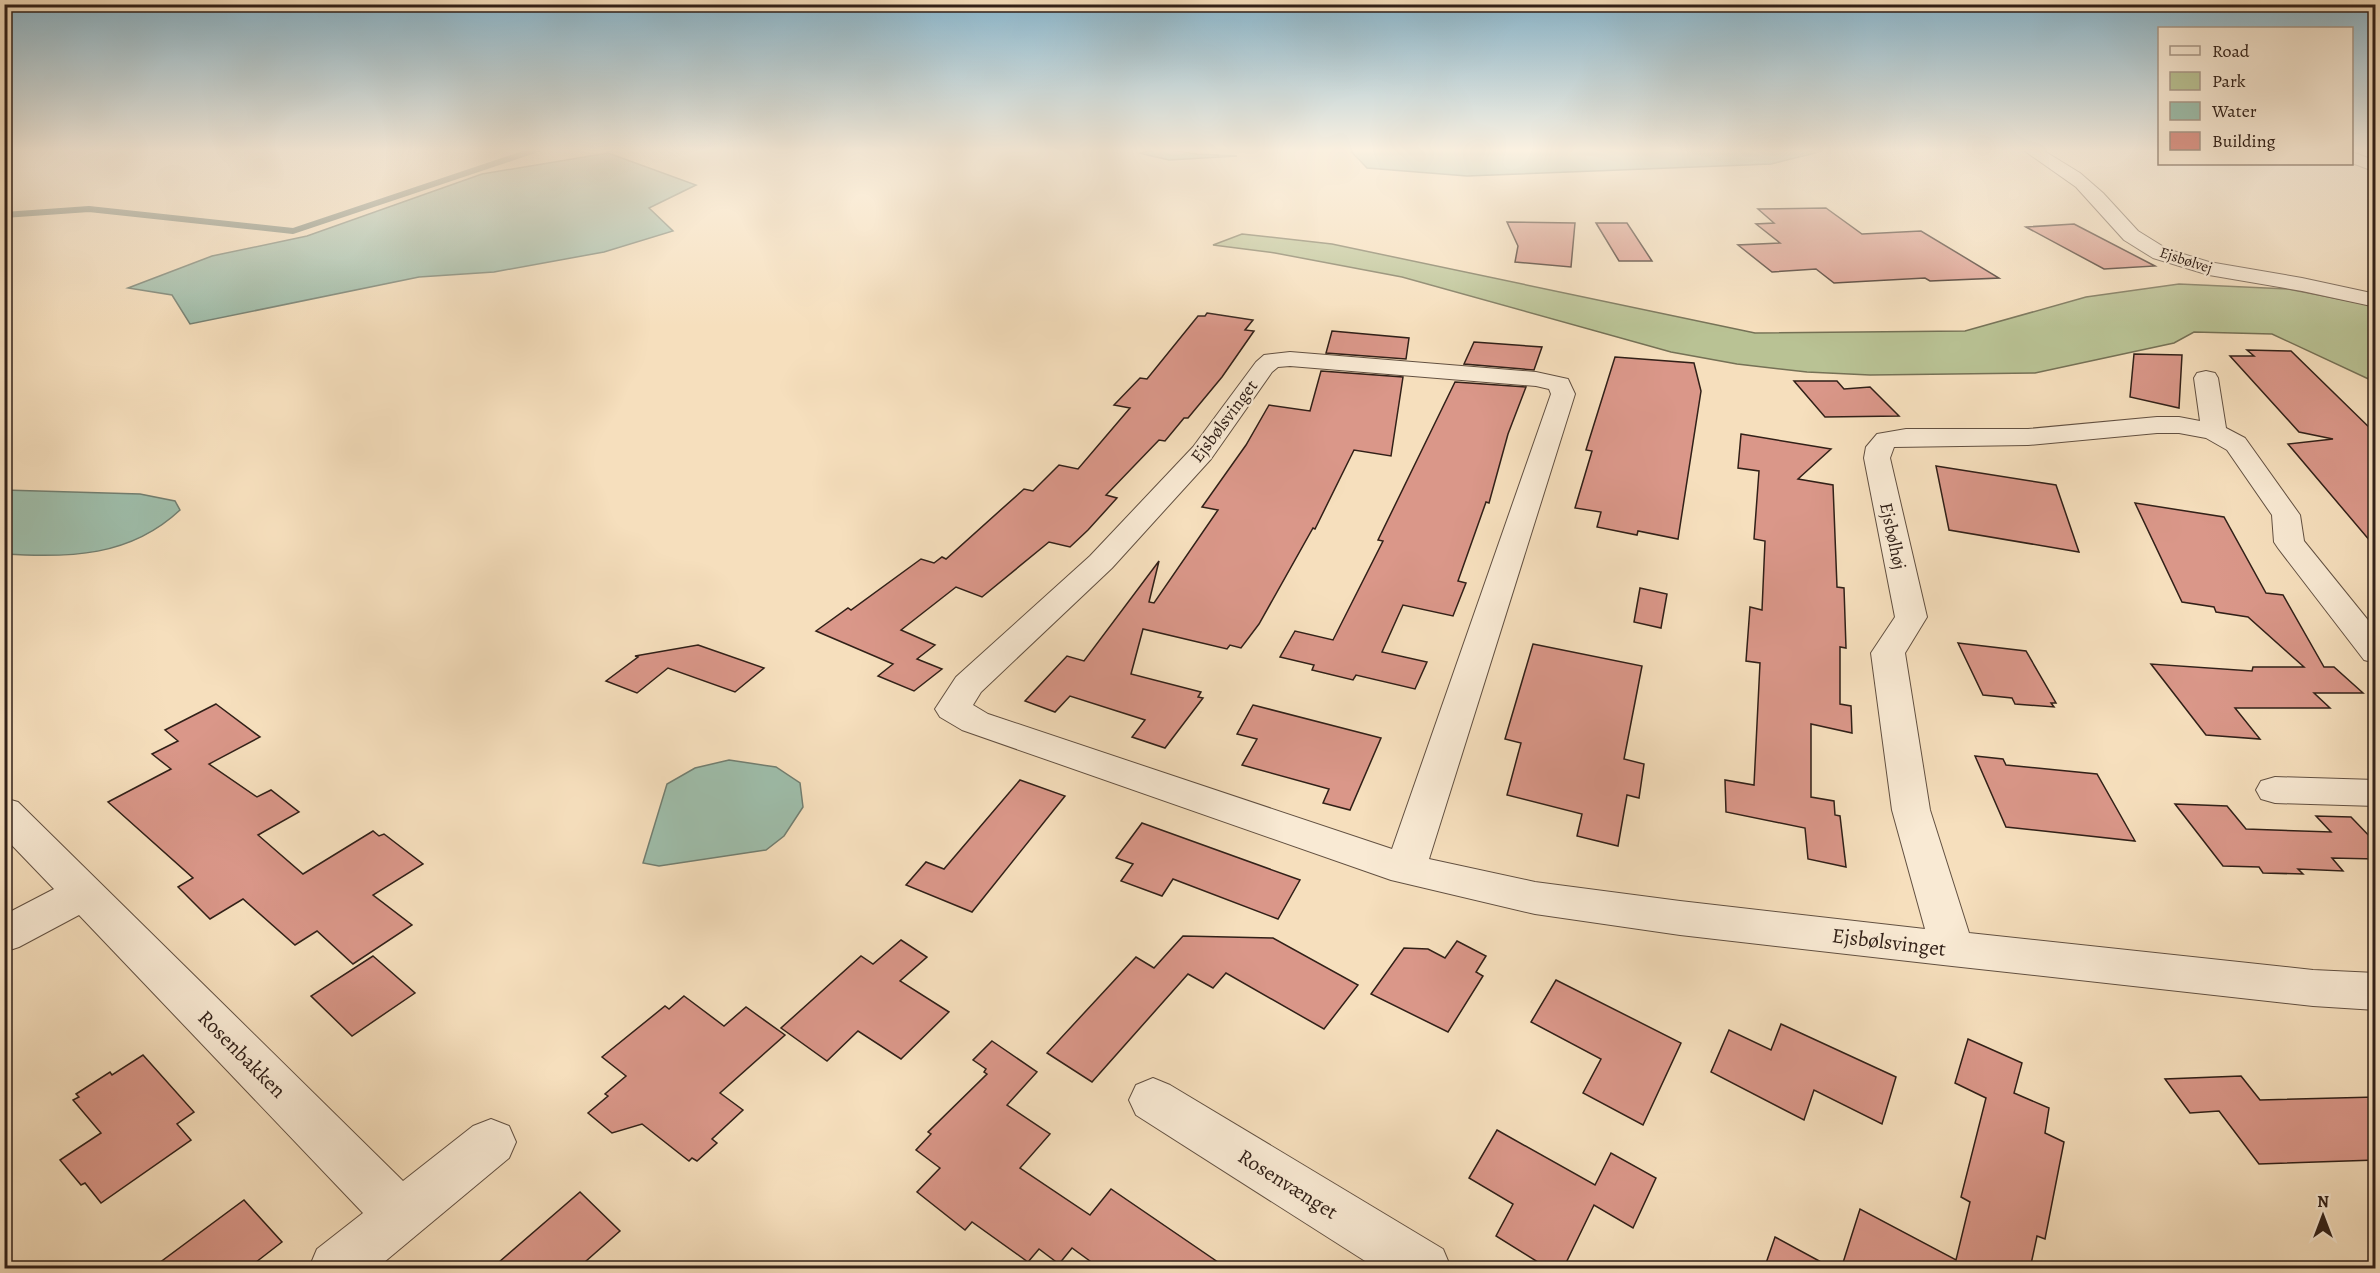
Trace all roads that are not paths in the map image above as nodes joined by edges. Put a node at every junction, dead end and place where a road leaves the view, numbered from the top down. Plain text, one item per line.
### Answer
1 (2107, 208) edge
2 (2376, 301) edge
3 (2206, 378) dead end
4 (2214, 432) junction
5 (2376, 653) edge
6 (2275, 790) dead end
7 (2376, 793) edge
8 (4, 812) edge
9 (1405, 869) junction
10 (83, 893) junction
11 (4, 935) edge
12 (1952, 949) junction
13 (2376, 992) edge
14 (1153, 1100) dead end
15 (491, 1142) dead end
16 (401, 1215) junction
17 (336, 1269) edge
18 (1424, 1269) edge

1 - 2 street, Ejsbølvej
3 - 4 street
4 - 5 street, Ejsbølhøj
4 - 12 street, Ejsbølhøj
6 - 7 street
8 - 10 street, Rosenbakken
9 - 9 street, Ejsbølsvinget
9 - 12 street, Ejsbølsvinget
10 - 11 street
10 - 16 street, Rosenbakken
12 - 13 street, Ejsbølsvinget
14 - 18 street, Rosenvænget
15 - 16 street
16 - 17 street

